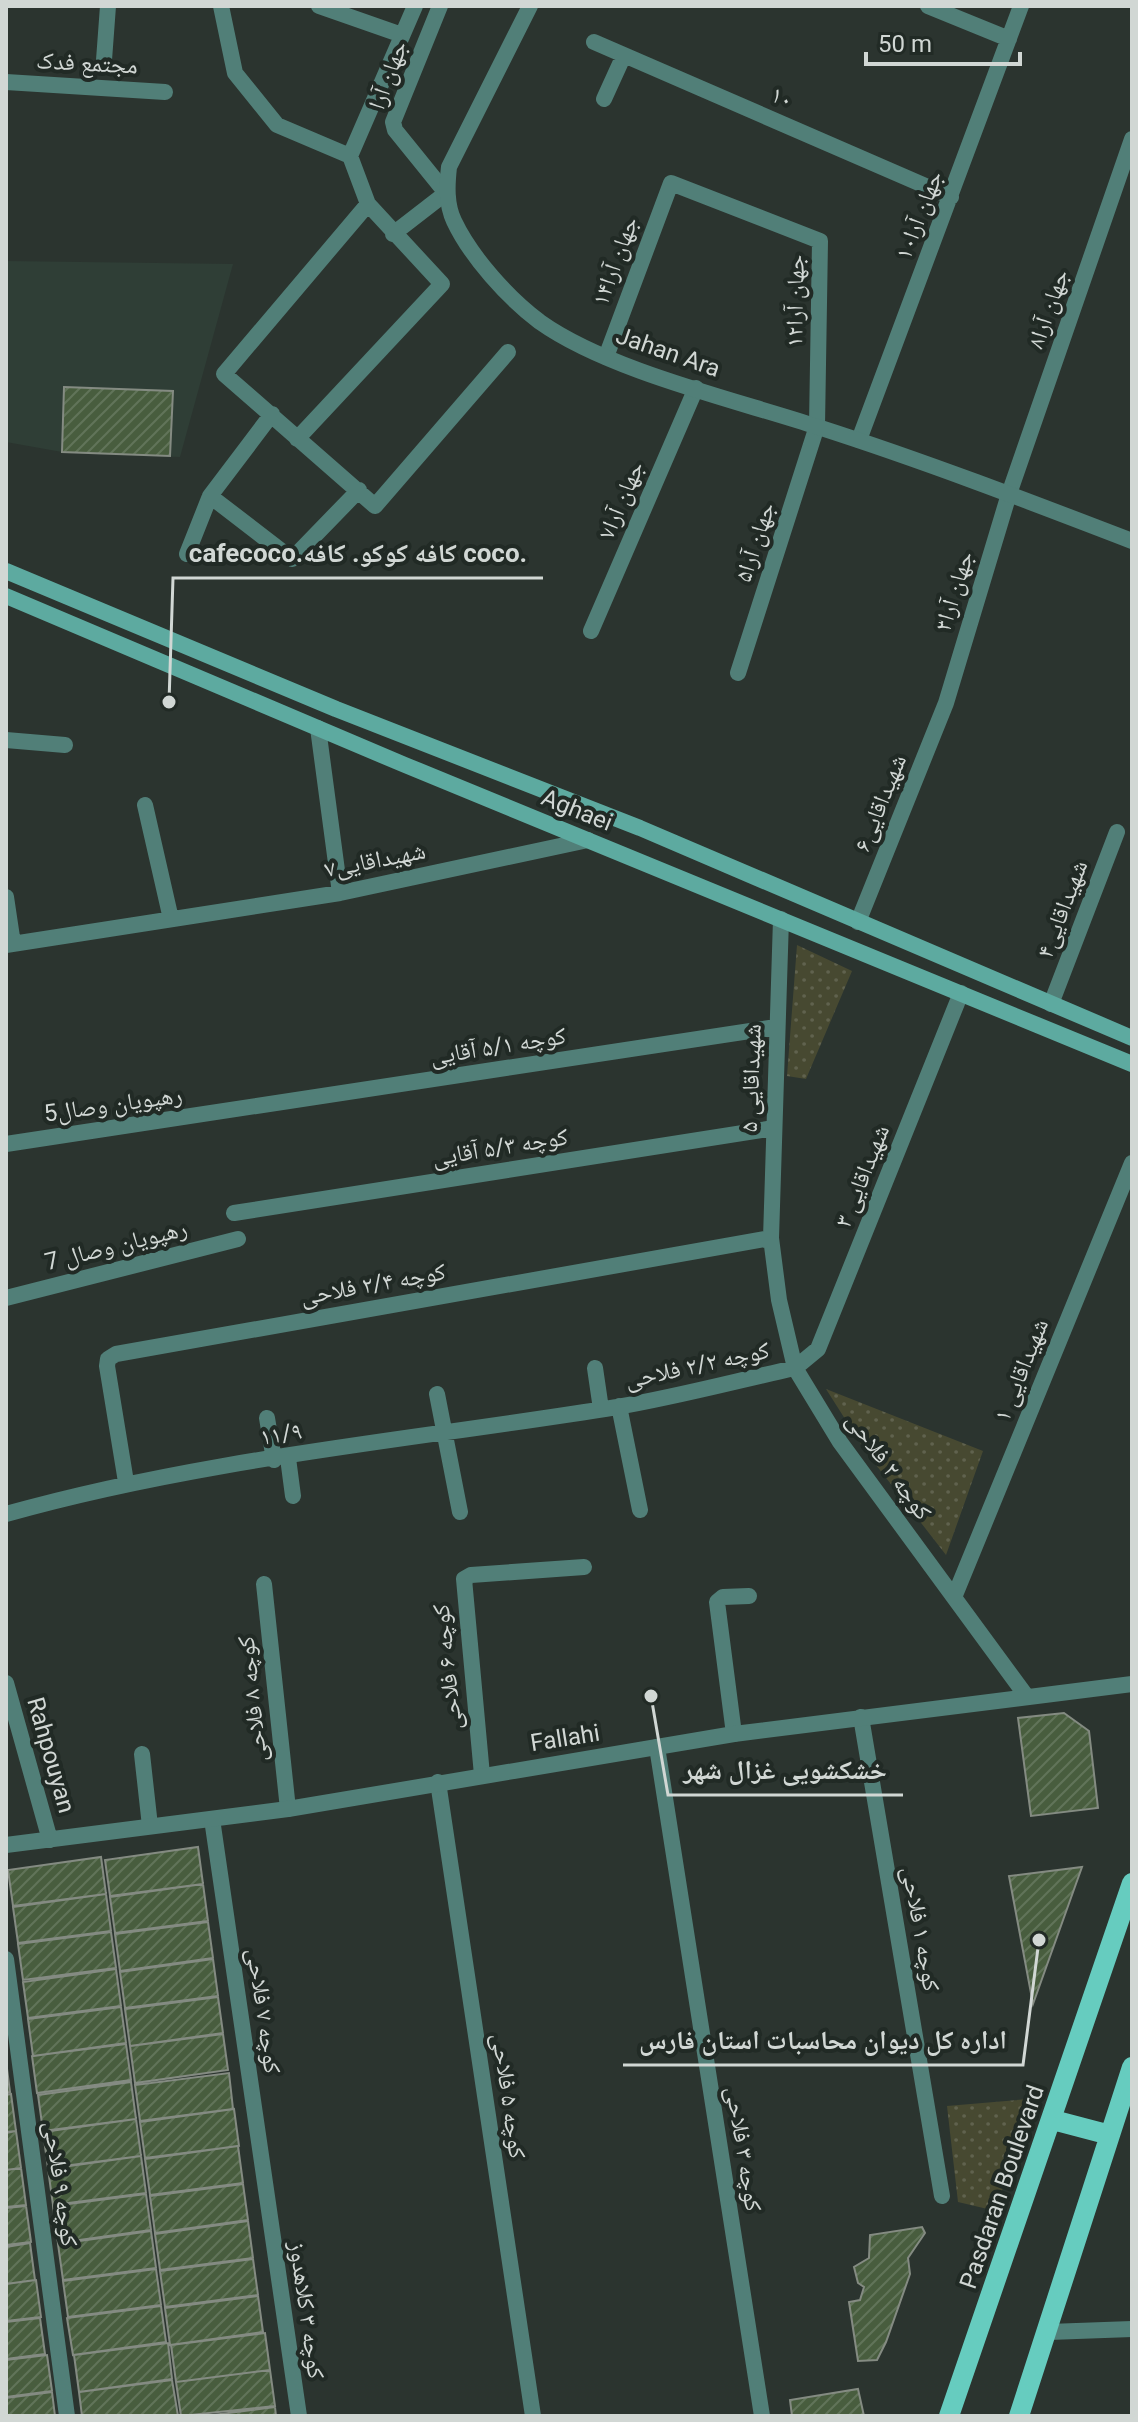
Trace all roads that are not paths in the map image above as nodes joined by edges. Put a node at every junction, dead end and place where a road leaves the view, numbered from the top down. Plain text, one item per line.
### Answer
1 (107, 6) edge
2 (221, 6) edge
3 (319, 6) edge
4 (415, 6) edge
5 (440, 6) edge
6 (530, 6) edge
7 (928, 6) edge
8 (1021, 6) edge
9 (402, 35) junction
10 (1009, 39) junction
11 (594, 42) dead end
12 (624, 55) junction
13 (104, 60) dead end
14 (6, 82) edge
15 (165, 92) dead end
16 (604, 99) dead end
17 (1132, 139) edge
18 (350, 156) junction
19 (671, 183) joint
20 (446, 193) junction
21 (951, 197) junction
22 (368, 204) junction
23 (393, 234) junction
24 (508, 352) dead end
25 (606, 357) junction
26 (696, 388) junction
27 (272, 414) junction
28 (817, 426) junction
29 (297, 439) junction
30 (859, 440) junction
31 (359, 490) junction
32 (1009, 494) junction
33 (210, 496) junction
34 (1132, 541) edge
35 (187, 554) dead end
36 (6, 571) edge
37 (6, 596) edge
38 (591, 631) dead end
39 (161, 635) junction
40 (152, 657) junction
41 (738, 673) dead end
42 (946, 703) joint
43 (318, 728) junction
44 (6, 740) edge
45 (65, 745) dead end
46 (145, 805) dead end
47 (1117, 832) dead end
48 (588, 840) junction
49 (340, 893) junction
50 (6, 897) edge
51 (171, 919) junction
52 (781, 919) junction
53 (858, 922) junction
54 (10, 945) edge
55 (961, 993) junction
56 (1051, 1004) junction
57 (776, 1027) junction
58 (1132, 1038) edge
59 (1132, 1064) edge
60 (228, 1112) joint
61 (774, 1128) junction
62 (6, 1144) edge
63 (1132, 1163) edge
64 (234, 1213) dead end
65 (771, 1238) junction
66 (238, 1239) dead end
67 (6, 1298) edge
68 (595, 1368) dead end
69 (795, 1368) junction
70 (437, 1394) dead end
71 (619, 1406) junction
72 (601, 1409) junction
73 (267, 1418) dead end
74 (443, 1430) junction
75 (281, 1459) junction
76 (126, 1482) junction
77 (293, 1496) dead end
78 (640, 1510) dead end
79 (460, 1512) dead end
80 (6, 1514) edge
81 (584, 1567) dead end
82 (264, 1584) dead end
83 (955, 1595) junction
84 (749, 1596) dead end
85 (6, 1683) edge
86 (1132, 1684) edge
87 (1027, 1697) junction
88 (861, 1717) junction
89 (734, 1734) junction
90 (657, 1747) junction
91 (142, 1754) dead end
92 (482, 1775) junction
93 (438, 1782) junction
94 (288, 1809) junction
95 (212, 1819) junction
96 (150, 1826) junction
97 (50, 1840) junction
98 (6, 1845) edge
99 (1132, 1883) edge
100 (6, 1959) edge
101 (1132, 2067) edge
102 (1053, 2120) junction
103 (1110, 2135) junction
104 (942, 2196) dead end
105 (268, 2211) joint
106 (1132, 2329) edge
107 (1049, 2332) junction
108 (67, 2416) edge
109 (299, 2416) edge
110 (533, 2416) edge
111 (762, 2416) edge
112 (949, 2416) edge
113 (1019, 2416) edge

1 - 13 street
2 - 18 street
3 - 9 street
4 - 9 street
5 - 20 street, جهان آرا
6 - 20 street
7 - 10 street
8 - 10 street, جهان آرا۱۰
9 - 18 street
10 - 21 street, جهان آرا۱۰
11 - 12 street, ۱۰
12 - 16 street
12 - 21 street, ۱۰
14 - 15 street, مجتمع فدک
17 - 32 street, جهان آرا۸
18 - 22 street
19 - 25 street, جهان آرا۱۴
19 - 28 street, جهان آرا۱۲
20 - 23 street
20 - 25 street, Jahan Ara
21 - 30 street, جهان آرا۱۰
22 - 23 street
22 - 27 street
23 - 29 street
24 - 31 street
25 - 26 street, Jahan Ara
26 - 28 street, Jahan Ara
26 - 38 street, جهان آرا۷
27 - 29 street
27 - 33 street
28 - 30 street, Jahan Ara
28 - 41 street, جهان آرا۵
29 - 31 street
30 - 32 street, Jahan Ara
31 - 33 street
32 - 34 street, Jahan Ara
32 - 42 street, جهان آرا۳
33 - 35 street
36 - 39 main road, Aghaei
37 - 40 main road, Aghaei
39 - 40 main road
39 - 53 main road, Aghaei
40 - 43 main road, Aghaei
42 - 53 street, شهیداقایی۶
43 - 48 main road, Aghaei
43 - 49 street
44 - 45 street
46 - 51 street
47 - 56 street, شهیداقایی۴
48 - 49 street, شهیداقایی۷
48 - 52 main road, Aghaei
49 - 51 street, شهیداقایی۷
50 - 54 street
51 - 54 street, شهیداقایی۷
52 - 55 main road, Aghaei
52 - 57 street, ۵ شهیداقایی
53 - 56 main road, Aghaei
55 - 59 main road, Aghaei
55 - 69 street, ۳ شهیداقایی
56 - 58 main road, Aghaei
57 - 60 street, کوچه ۵/۱ آقایی
57 - 61 street, ۵ شهیداقایی
60 - 62 street, رهپویان وصال5
61 - 64 street, کوچه ۵/۳ آقایی
61 - 65 street, ۵ شهیداقایی
63 - 83 street, ۱ شهیداقایی
65 - 69 street, کوچه ۲ فلاحی
65 - 76 street, کوچه ۲/۴ فلاحی
66 - 67 street, 7 رهپویان وصال
68 - 72 street
69 - 71 street, کوچه ۲/۲ فلاحی
69 - 83 street, کوچه ۲ فلاحی
70 - 74 street
71 - 72 street, ۱۱/۹
71 - 78 street, کوچه ۲/۲ فلاحی
72 - 74 street, ۱۱/۹
73 - 75 street
74 - 75 street, ۱۱/۹
74 - 79 street
75 - 76 street, ۱۱/۹
75 - 77 street
76 - 80 street, ۱۱/۹
81 - 92 street, کوچه ۶ فلاحی
82 - 94 street, کوچه ۸ فلاحی
83 - 87 street, کوچه ۲ فلاحی
84 - 89 street
85 - 97 street, Rahpouyan
86 - 87 street, Fallahi
87 - 88 street, Fallahi
88 - 89 street, Fallahi
88 - 104 street, کوچه ۱ فلاحی
89 - 90 street, Fallahi
90 - 92 street, Fallahi
90 - 111 street, کوچه ۳ فلاحی
91 - 96 street
92 - 93 street, Fallahi
93 - 94 street, Fallahi
93 - 110 street, کوچه ۵ فلاحی
94 - 95 street, Fallahi
95 - 96 street, Fallahi
95 - 105 street, کوچه ۷ فلاحی
96 - 97 street, Fallahi
97 - 98 street, Fallahi
99 - 102 main road, Pasdaran Boulevard
100 - 108 street, کوچه ۹ فلاحی
101 - 103 main road
102 - 103 main road
102 - 112 main road, Pasdaran Boulevard
103 - 107 main road
105 - 109 street, کوچه ۳ کلاهدوز
106 - 107 street
107 - 113 main road

